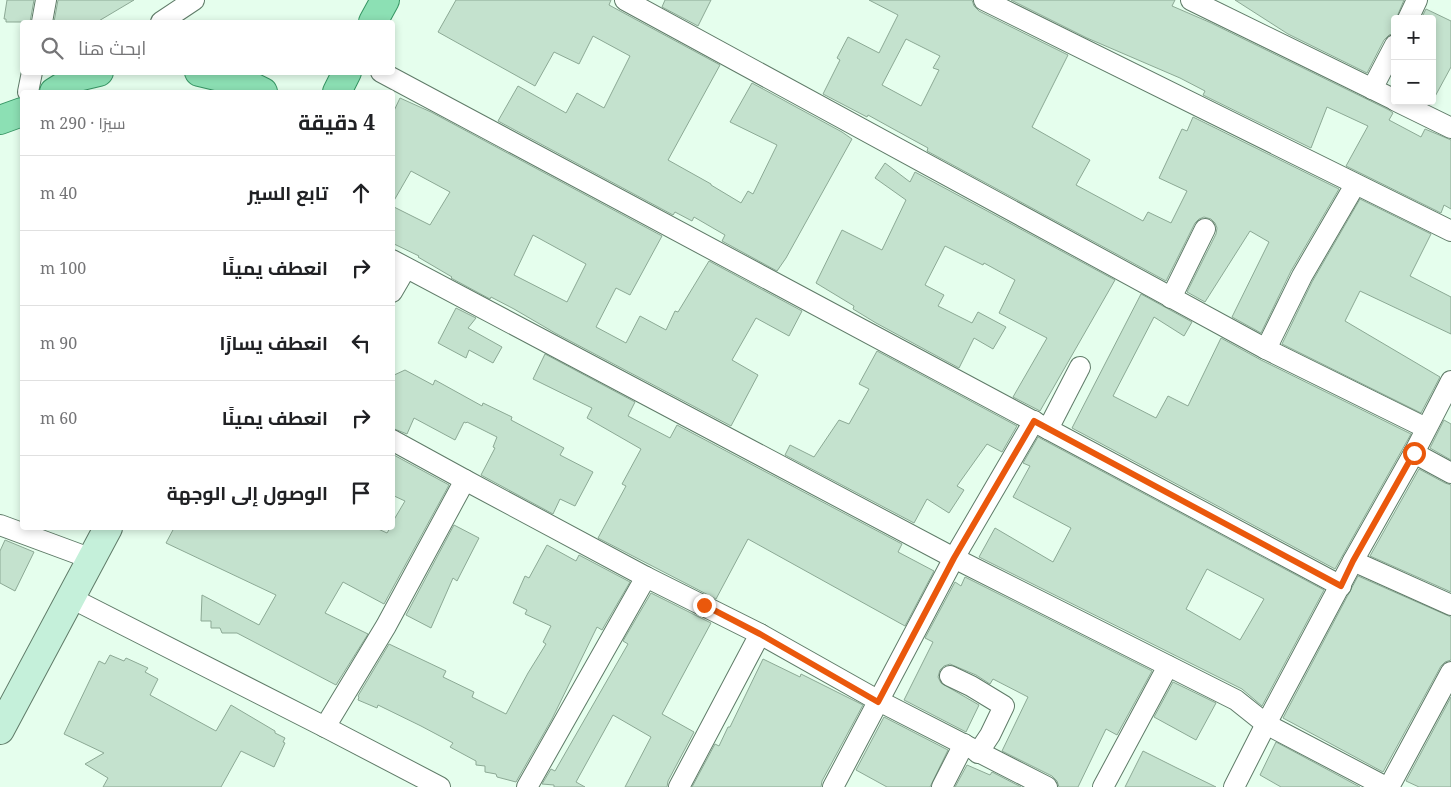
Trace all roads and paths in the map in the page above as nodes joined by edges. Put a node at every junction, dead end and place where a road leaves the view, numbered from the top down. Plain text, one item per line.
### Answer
1 (46, 0) edge
2 (194, 0) edge
3 (625, 0) edge
4 (984, 0) edge
5 (1191, 0) edge
6 (1418, 0) edge
7 (1410, 15) edge
8 (42, 20) edge
9 (164, 20) edge
10 (1391, 53) edge
11 (31, 75) edge
12 (85, 75) edge
13 (217, 75) edge
14 (346, 75) edge
15 (388, 75) edge
16 (1372, 89) junction
17 (28, 90) edge
18 (58, 90) edge
19 (259, 90) edge
20 (338, 90) edge
21 (1391, 98) edge
22 (1404, 105) edge
23 (20, 113) edge
24 (0, 120) edge
25 (1451, 128) edge
26 (1355, 185) junction
27 (1205, 229) dead end
28 (1451, 231) edge
29 (399, 264) edge
30 (395, 280) edge
31 (1171, 298) junction
32 (1266, 349) junction
33 (1080, 367) dead end
34 (1451, 381) edge
35 (1041, 425) junction
36 (1426, 428) junction
37 (395, 442) edge
38 (1414, 453) junction
39 (1451, 473) edge
40 (465, 480) junction
41 (0, 525) edge
42 (107, 530) edge
43 (954, 558) junction
44 (92, 559) junction
45 (1353, 561) junction
46 (646, 577) junction
47 (1341, 586) junction
48 (71, 598) junction
49 (1451, 605) edge
50 (760, 634) junction
51 (1168, 666) junction
52 (1451, 672) edge
53 (950, 676) dead end
54 (878, 702) junction
55 (1266, 724) junction
56 (325, 727) junction
57 (0, 730) edge
58 (971, 748) junction
59 (440, 787) edge
60 (527, 787) edge
61 (679, 787) edge
62 (833, 787) edge
63 (942, 787) edge
64 (1047, 787) edge
65 (1103, 787) edge
66 (1234, 787) edge
67 (1388, 787) edge

1 - 8 street
2 - 9 street
3 - 31 street
4 - 26 street
5 - 16 street
6 - 7 street
10 - 16 street
11 - 17 street
12 - 18 main road
13 - 19 main road
14 - 20 main road
15 - 35 street
16 - 21 street
22 - 25 street
23 - 24 main road
26 - 28 street
26 - 32 street
27 - 31 street
29 - 30 street
29 - 43 street
31 - 32 street
32 - 36 street
33 - 35 street
34 - 36 street
35 - 43 street
35 - 47 street
36 - 38 street
37 - 40 street
38 - 39 street
38 - 45 street
40 - 46 street
40 - 56 street
41 - 44 street
42 - 44 street
43 - 51 street
43 - 54 street
44 - 48 street
45 - 47 street
45 - 49 street
46 - 50 street
46 - 60 street
47 - 55 street
48 - 56 street
48 - 57 street
50 - 54 street
50 - 61 street
51 - 55 street
51 - 65 street
52 - 67 street
53 - 58 street
54 - 58 street
54 - 62 street
55 - 66 street
55 - 67 street
56 - 59 street
58 - 63 street
58 - 64 street

